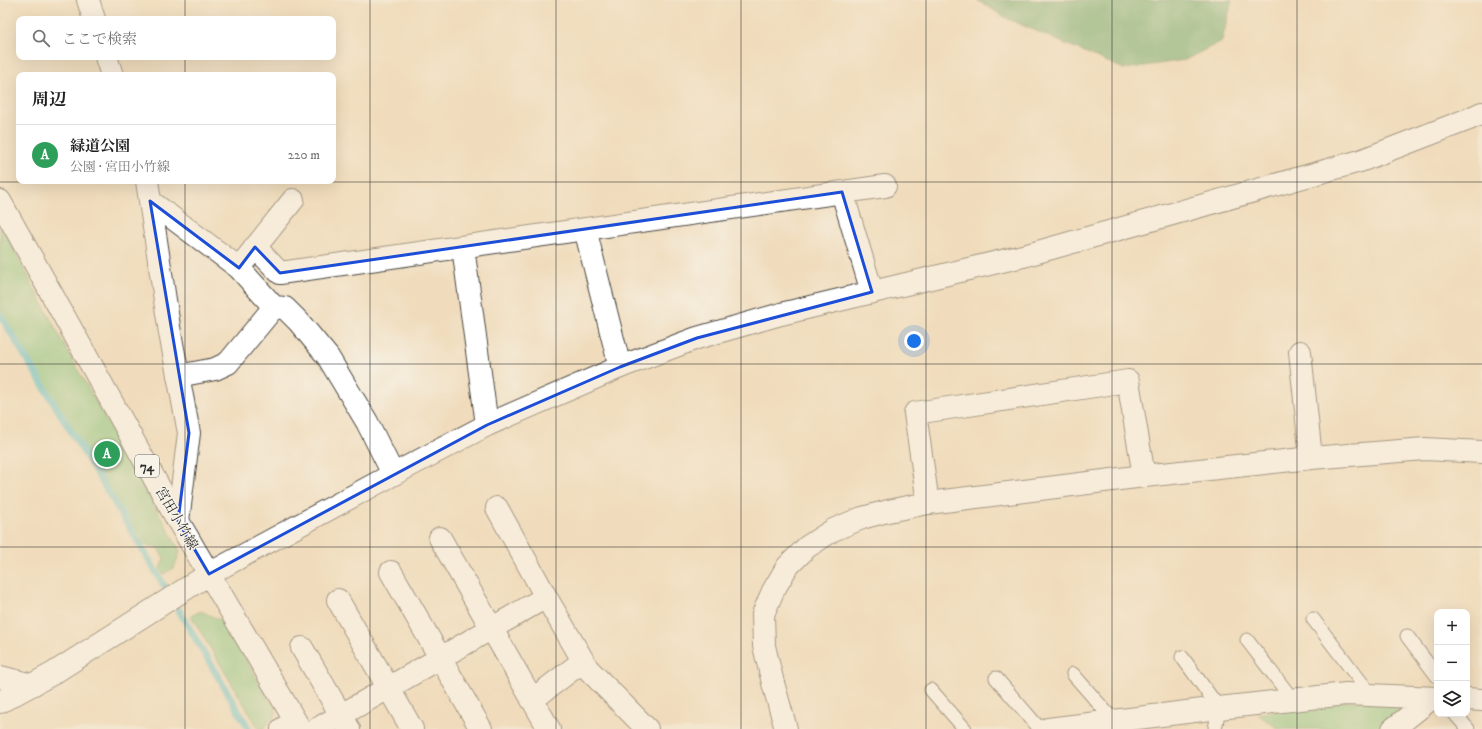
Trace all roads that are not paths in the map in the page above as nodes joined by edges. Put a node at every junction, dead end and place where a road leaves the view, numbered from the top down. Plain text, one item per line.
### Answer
1 (88, 0) edge
2 (93, 16) edge
3 (107, 60) edge
4 (111, 72) edge
5 (1482, 113) edge
6 (885, 186) dead end
7 (148, 191) edge
8 (842, 192) junction
9 (0, 200) edge
10 (293, 200) dead end
11 (585, 229) junction
12 (255, 247) junction
13 (463, 247) junction
14 (238, 268) junction
15 (872, 292) junction
16 (274, 307) junction
17 (1300, 352) dead end
18 (620, 367) junction
19 (178, 376) junction
20 (487, 425) junction
21 (1482, 452) edge
22 (1311, 458) junction
23 (393, 474) junction
24 (1144, 476) junction
25 (928, 503) junction
26 (497, 508) dead end
27 (178, 522) junction
28 (440, 538) dead end
29 (390, 572) dead end
30 (209, 574) junction
31 (546, 597) junction
32 (338, 600) dead end
33 (1313, 620) dead end
34 (492, 629) junction
35 (1407, 636) dead end
36 (1247, 640) dead end
37 (302, 648) dead end
38 (1182, 657) dead end
39 (440, 658) junction
40 (583, 661) junction
41 (1434, 672) edge
42 (1073, 674) dead end
43 (0, 677) edge
44 (996, 678) dead end
45 (32, 685) junction
46 (388, 688) junction
47 (931, 690) dead end
48 (1371, 696) junction
49 (1434, 698) edge
50 (1470, 699) edge
51 (532, 700) junction
52 (1293, 700) junction
53 (1482, 700) edge
54 (0, 702) edge
55 (1219, 708) junction
56 (1458, 717) edge
57 (1114, 721) junction
58 (345, 722) edge
59 (292, 726) edge
60 (317, 729) edge
61 (412, 729) edge
62 (481, 729) edge
63 (548, 729) edge
64 (647, 729) edge
65 (786, 729) edge
66 (965, 729) edge
67 (1050, 729) edge
68 (1215, 729) edge
69 (1393, 729) edge
70 (1468, 729) edge

1 - 2 street
3 - 4 street
5 - 15 street
6 - 8 street
7 - 14 street
7 - 19 street
8 - 11 street
8 - 15 street
9 - 27 street, 宮田小竹線 / 74
10 - 12 street
11 - 13 street
11 - 18 street
12 - 13 street
12 - 14 street
13 - 20 street
14 - 16 street
15 - 18 street
16 - 19 street
16 - 23 street
17 - 22 street
18 - 20 street
19 - 27 street
20 - 23 street
21 - 22 street
22 - 24 street
23 - 30 street
24 - 25 street
24 - 25 street
25 - 65 street
26 - 31 street
27 - 30 street, 宮田小竹線 / 74
28 - 34 street
29 - 39 street
30 - 45 street
30 - 59 street, 宮田小竹線 / 74
31 - 34 street
31 - 40 street
32 - 46 street
33 - 48 lane
34 - 39 street
34 - 51 street
35 - 41 lane
36 - 52 lane
37 - 58 street
38 - 55 lane
39 - 46 street
39 - 62 street
40 - 51 street
40 - 64 street
42 - 57 lane
43 - 45 street
44 - 67 lane
45 - 54 street
46 - 58 street
46 - 61 street
47 - 66 lane
48 - 49 street
48 - 52 street
49 - 69 street
50 - 53 street
51 - 63 street
52 - 55 street
55 - 57 street
55 - 68 lane
56 - 70 lane
57 - 67 street
58 - 60 street

